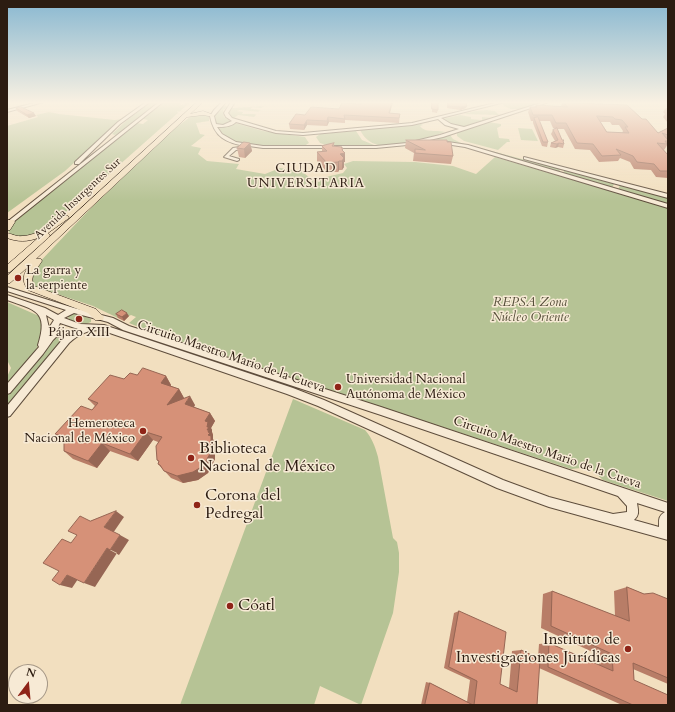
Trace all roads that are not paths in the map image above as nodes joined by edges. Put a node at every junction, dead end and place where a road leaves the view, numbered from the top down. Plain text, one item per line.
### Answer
1 (106, 135) edge
2 (119, 135) edge
3 (163, 135) edge
4 (164, 135) edge
5 (220, 135) edge
6 (309, 135) edge
7 (309, 135) edge
8 (319, 135) edge
9 (313, 136) junction
10 (455, 136) joint
11 (100, 141) junction
12 (111, 142) junction
13 (418, 142) junction
14 (235, 143) junction
15 (250, 146) junction
16 (307, 146) junction
17 (324, 146) junction
18 (235, 149) junction
19 (237, 160) dead end
20 (567, 169) junction
21 (563, 175) junction
22 (616, 182) junction
23 (612, 189) junction
24 (668, 196) edge
25 (668, 206) edge
26 (8, 221) edge
27 (66, 221) junction
28 (7, 235) edge
29 (7, 244) edge
30 (10, 267) edge
31 (7, 281) edge
32 (7, 289) edge
33 (7, 297) edge
34 (33, 306) junction
35 (73, 310) junction
36 (99, 317) junction
37 (60, 319) junction
38 (90, 327) junction
39 (50, 338) junction
40 (66, 341) junction
41 (40, 352) junction
42 (7, 390) edge
43 (381, 411) junction
44 (7, 413) edge
45 (359, 421) junction
46 (622, 494) junction
47 (668, 508) edge
48 (668, 516) edge
49 (612, 520) junction
50 (667, 535) edge

1 - 11 street
2 - 12 street
3 - 27 main road, Avenida Insurgentes Sur
4 - 27 main road, Avenida Insurgentes Sur
5 - 14 street
6 - 9 street
7 - 9 street
8 - 9 street
10 - 13 street
10 - 20 street
11 - 12 street
11 - 26 street
12 - 26 street
13 - 17 street
13 - 21 street
14 - 15 street
14 - 18 street
15 - 16 street
15 - 18 street
16 - 17 street
16 - 17 street
18 - 19 street
20 - 21 street
20 - 22 street
21 - 23 street
22 - 23 street
22 - 24 street
23 - 25 street
27 - 28 main road
27 - 30 main road, Avenida Insurgentes Sur
27 - 31 main road, Avenida Insurgentes Sur
27 - 36 main road
29 - 30 main road
32 - 35 street, Circuito Maestro Mario de la Cueva
33 - 34 street, Circuito Maestro Mario de la Cueva
34 - 37 street, Circuito Maestro Mario de la Cueva
34 - 41 street
35 - 36 street, Circuito Maestro Mario de la Cueva
35 - 37 street
36 - 38 street
36 - 43 street, Circuito Maestro Mario de la Cueva
37 - 38 street, Circuito Maestro Mario de la Cueva
37 - 39 street
38 - 40 street
38 - 45 street, Circuito Maestro Mario de la Cueva
39 - 40 street
39 - 41 street
40 - 44 street
41 - 42 street
43 - 45 street
43 - 46 street, Circuito Maestro Mario de la Cueva
45 - 49 street, Circuito Maestro Mario de la Cueva
46 - 47 street, Circuito Maestro Mario de la Cueva
46 - 49 street
48 - 50 street
49 - 50 street, Circuito Maestro Mario de la Cueva

